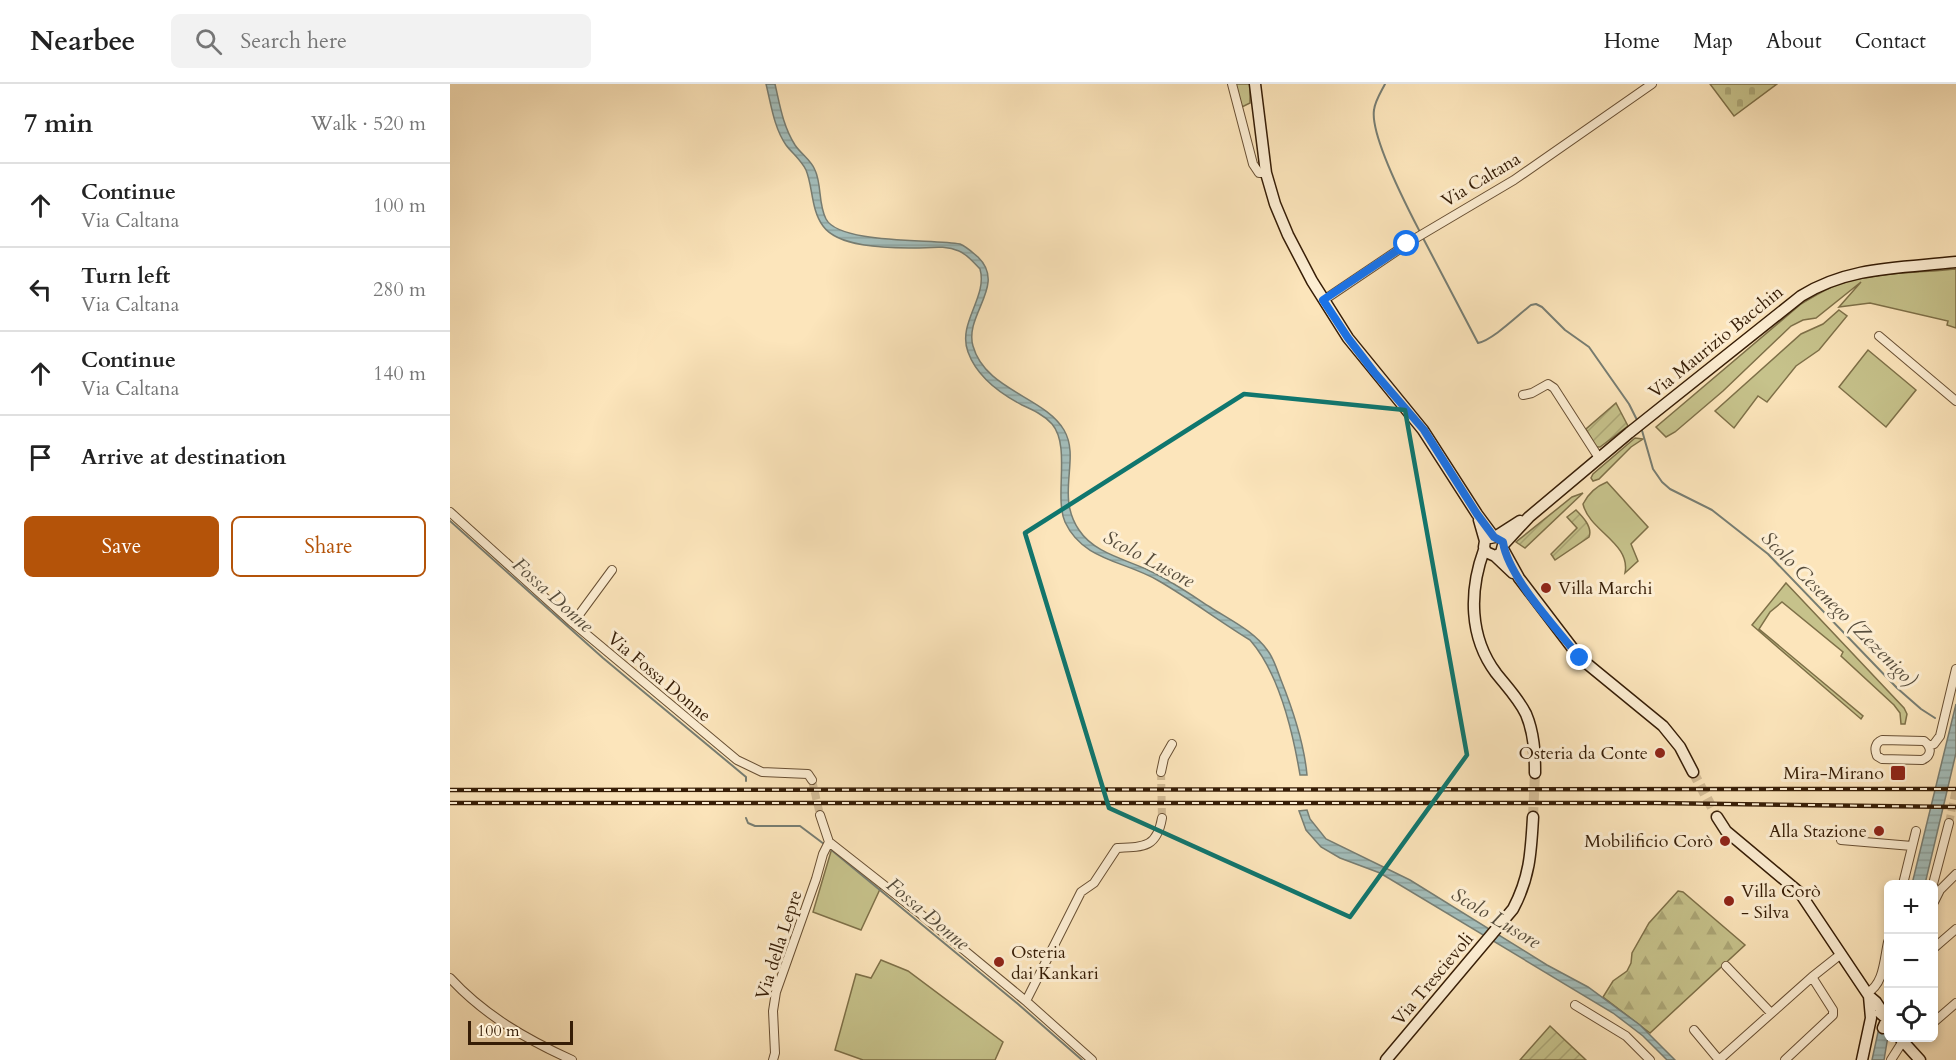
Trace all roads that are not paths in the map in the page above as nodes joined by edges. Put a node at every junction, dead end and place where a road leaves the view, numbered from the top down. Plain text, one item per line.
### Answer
1 (1232, 84) edge
2 (1255, 84) edge
3 (1652, 84) edge
4 (1266, 174) junction
5 (1956, 262) edge
6 (1323, 300) junction
7 (1878, 336) dead end
8 (1523, 395) dead end
9 (1956, 401) edge
10 (1599, 458) junction
11 (450, 512) edge
12 (1494, 546) junction
13 (612, 570) dead end
14 (573, 623) junction
15 (1956, 669) edge
16 (1172, 744) dead end
17 (1929, 746) junction
18 (1161, 772) tunnel mouth
19 (1694, 772) tunnel mouth
20 (1535, 773) tunnel mouth
21 (812, 780) dead end
22 (820, 815) tunnel mouth
23 (1533, 817) tunnel mouth
24 (1717, 817) tunnel mouth
25 (1162, 818) tunnel mouth
26 (1949, 823) tunnel mouth
27 (1916, 831) dead end
28 (1841, 840) dead end
29 (828, 844) junction
30 (1912, 846) junction
31 (1956, 874) edge
32 (1903, 880) edge
33 (1934, 880) edge
34 (1938, 894) edge
35 (1956, 929) edge
36 (1938, 945) edge
37 (1841, 954) junction
38 (1884, 960) edge
39 (1726, 966) dead end
40 (1812, 977) junction
41 (450, 978) edge
42 (1868, 995) junction
43 (1026, 1001) junction
44 (1956, 1004) edge
45 (1575, 1005) dead end
46 (1771, 1013) junction
47 (1938, 1019) edge
48 (1880, 1023) edge
49 (1694, 1030) dead end
50 (1904, 1042) edge
51 (1907, 1042) edge
52 (1719, 1059) edge
53 (572, 1060) edge
54 (773, 1060) edge
55 (1092, 1060) edge
56 (1386, 1060) edge
57 (1650, 1060) edge
58 (1785, 1060) edge
59 (1862, 1060) edge
60 (1891, 1060) edge
61 (1920, 1060) edge

1 - 4 street
2 - 4 main road
3 - 6 street, Via Caltana
4 - 6 main road
5 - 10 main road, Via Maurizio Bacchin
6 - 12 main road
7 - 9 street
8 - 10 street
10 - 12 main road, Via Maurizio Bacchin
11 - 14 street, Via Fossa Donne
12 - 19 main road
12 - 20 main road, Via Maurizio Bacchin
13 - 14 street
14 - 21 street, Via Fossa Donne
15 - 17 street
16 - 18 street
17 - 17 street
22 - 29 street
23 - 56 main road, Via Trescievoli
24 - 37 main road
25 - 43 street
26 - 33 street
27 - 30 street
28 - 30 street
29 - 43 street
29 - 54 street, Via della Lepre
30 - 32 street
31 - 34 street
35 - 36 street
37 - 40 street
37 - 42 main road
38 - 42 street
39 - 46 street
40 - 46 street
40 - 58 street
41 - 53 street
42 - 48 main road
43 - 55 street
44 - 47 street
45 - 57 street
46 - 52 street
48 - 59 main road
49 - 52 street
50 - 60 street
51 - 61 main road

